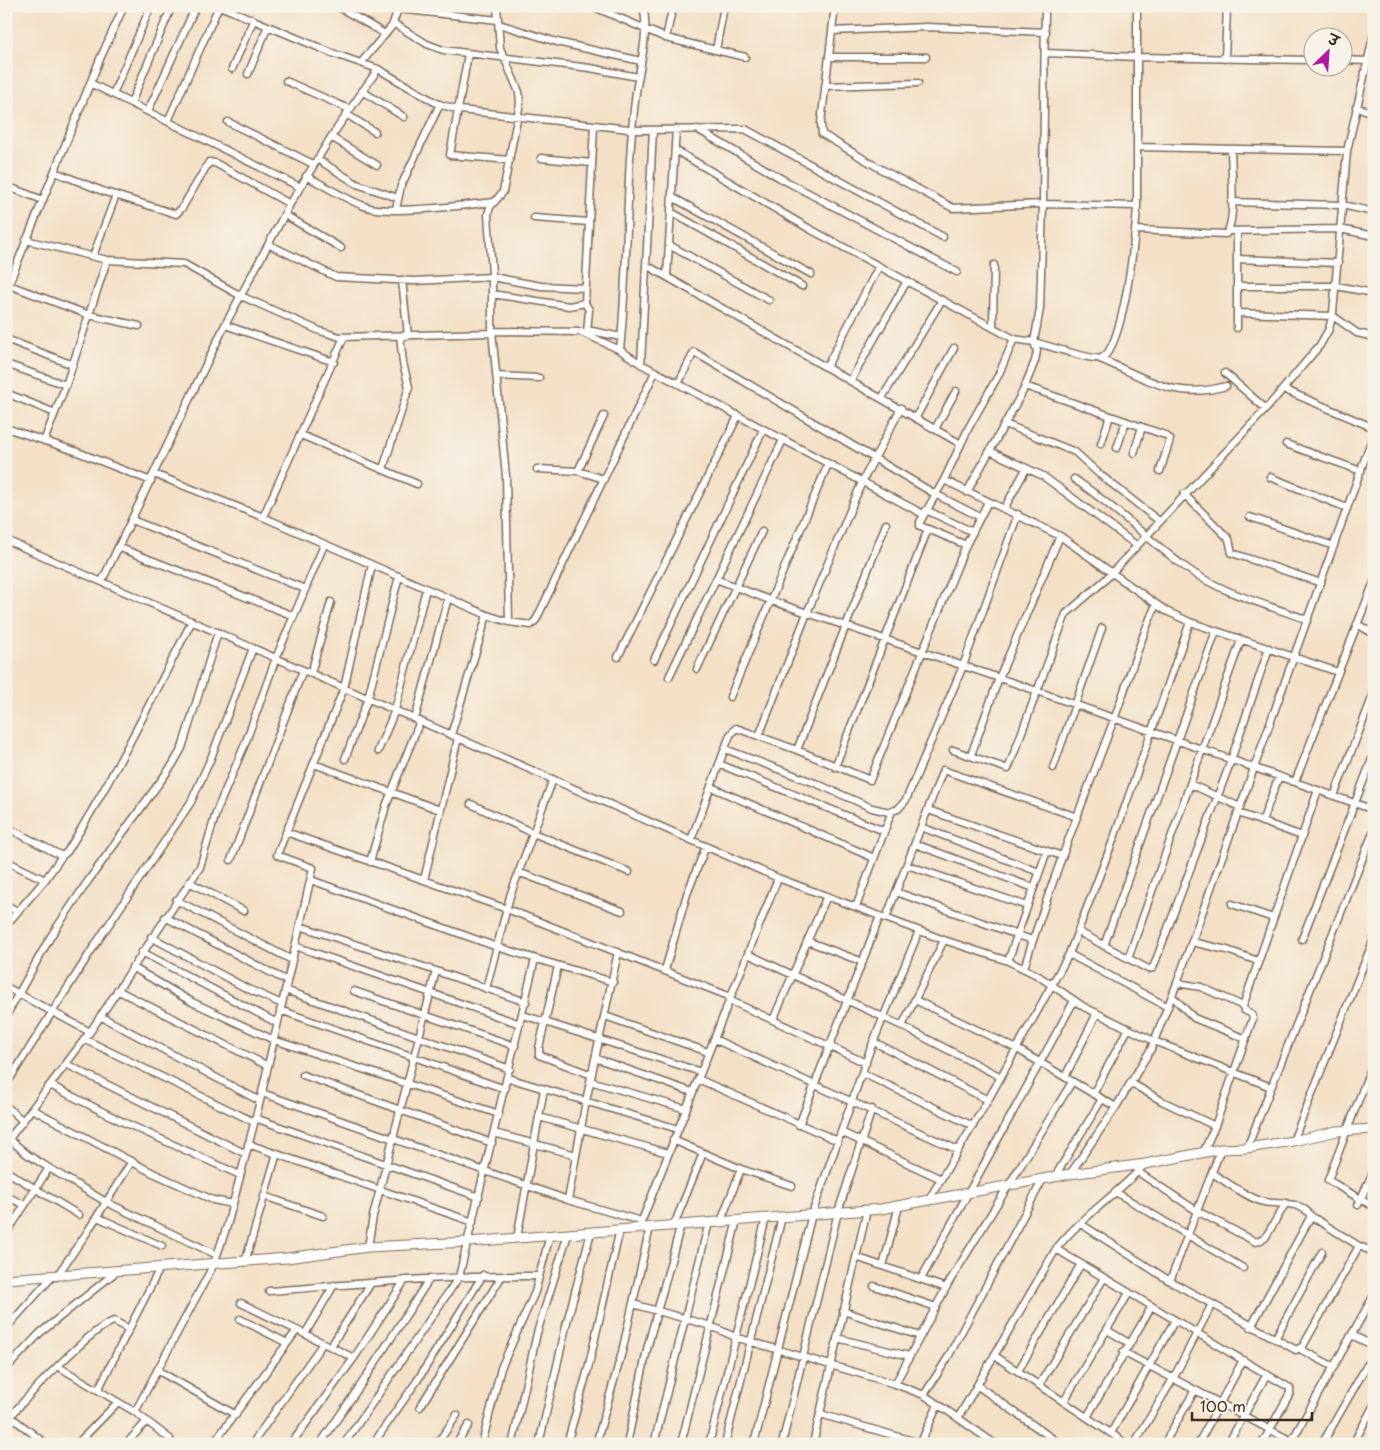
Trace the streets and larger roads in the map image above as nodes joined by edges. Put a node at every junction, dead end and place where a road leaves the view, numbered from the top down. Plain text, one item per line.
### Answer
1 (124, 6) edge
2 (151, 6) edge
3 (172, 6) edge
4 (196, 6) edge
5 (219, 6) edge
6 (337, 6) edge
7 (497, 6) edge
8 (592, 6) edge
9 (642, 6) edge
10 (673, 6) edge
11 (724, 6) edge
12 (835, 6) edge
13 (1045, 6) edge
14 (1137, 6) edge
15 (1227, 6) edge
16 (398, 8) edge
17 (253, 21) junction
18 (498, 22) junction
19 (393, 23) junction
20 (268, 26) junction
21 (645, 31) junction
22 (832, 31) junction
23 (1046, 32) junction
24 (1374, 33) edge
25 (385, 34) junction
26 (666, 38) junction
27 (716, 50) junction
28 (1046, 53) junction
29 (468, 54) junction
30 (503, 56) junction
31 (830, 56) junction
32 (926, 56) dead end
33 (745, 57) dead end
34 (1137, 57) junction
35 (1225, 59) junction
36 (1302, 60) edge
37 (1352, 60) edge
38 (641, 61) junction
39 (1367, 61) junction
40 (361, 63) junction
41 (378, 68) junction
42 (232, 69) dead end
43 (248, 74) dead end
44 (638, 77) junction
45 (286, 81) dead end
46 (918, 83) dead end
47 (90, 84) junction
48 (825, 86) junction
49 (362, 91) junction
50 (113, 94) junction
51 (131, 103) junction
52 (440, 104) junction
53 (1356, 107) junction
54 (460, 110) junction
55 (148, 111) junction
56 (348, 112) junction
57 (1374, 113) edge
58 (404, 116) dead end
59 (518, 116) junction
60 (168, 121) junction
61 (228, 122) dead end
62 (594, 126) junction
63 (696, 128) junction
64 (632, 129) junction
65 (676, 129) junction
66 (653, 130) junction
67 (375, 132) dead end
68 (331, 137) junction
69 (1137, 147) junction
70 (1230, 149) junction
71 (675, 150) junction
72 (1347, 151) junction
73 (540, 158) dead end
74 (510, 160) junction
75 (315, 162) junction
76 (592, 163) junction
77 (377, 165) dead end
78 (55, 172) junction
79 (306, 176) junction
80 (6, 186) edge
81 (300, 187) junction
82 (116, 195) junction
83 (672, 197) junction
84 (398, 198) junction
85 (43, 200) junction
86 (495, 202) junction
87 (1231, 202) junction
88 (290, 204) junction
89 (1043, 204) junction
90 (1342, 205) junction
91 (1137, 206) junction
92 (396, 209) junction
93 (671, 212) junction
94 (1374, 212) edge
95 (285, 215) junction
96 (534, 218) dead end
97 (589, 222) junction
98 (1340, 229) junction
99 (1136, 230) junction
100 (1228, 231) junction
101 (1237, 231) junction
102 (1374, 236) edge
103 (943, 237) dead end
104 (26, 240) junction
105 (270, 245) junction
106 (669, 245) junction
107 (341, 248) dead end
108 (93, 256) junction
109 (1237, 259) junction
110 (107, 260) junction
111 (1338, 263) junction
112 (646, 265) junction
113 (994, 265) dead end
114 (879, 266) junction
115 (6, 268) edge
116 (14, 270) junction
117 (958, 272) dead end
118 (811, 274) dead end
119 (667, 276) junction
120 (492, 277) junction
121 (402, 280) junction
122 (907, 280) junction
123 (802, 286) dead end
124 (1237, 286) junction
125 (1336, 286) junction
126 (7, 288) edge
127 (585, 288) junction
128 (1374, 293) edge
129 (492, 294) junction
130 (241, 296) junction
131 (769, 300) dead end
132 (942, 300) junction
133 (585, 303) junction
134 (1237, 312) junction
135 (89, 315) junction
136 (1332, 316) junction
137 (226, 325) junction
138 (139, 326) dead end
139 (992, 327) junction
140 (1237, 328) dead end
141 (492, 332) junction
142 (587, 332) junction
143 (400, 336) junction
144 (408, 336) junction
145 (344, 337) junction
146 (621, 337) junction
147 (1374, 337) edge
148 (6, 339) edge
149 (1014, 339) junction
150 (1034, 342) junction
151 (954, 348) dead end
152 (620, 350) junction
153 (1100, 359) junction
154 (334, 362) junction
155 (6, 364) edge
156 (641, 364) junction
157 (73, 365) junction
158 (826, 366) junction
159 (655, 372) junction
160 (1225, 373) dead end
161 (496, 376) junction
162 (539, 378) dead end
163 (851, 380) junction
164 (678, 384) junction
165 (66, 385) junction
166 (1025, 386) junction
167 (1226, 386) dead end
168 (1283, 389) junction
169 (956, 391) dead end
170 (6, 393) edge
171 (882, 398) junction
172 (901, 408) junction
173 (1266, 409) junction
174 (55, 413) junction
175 (604, 416) dead end
176 (738, 416) junction
177 (1110, 416) junction
178 (916, 417) junction
179 (1126, 422) junction
180 (1005, 424) junction
181 (1142, 427) junction
182 (6, 428) edge
183 (935, 428) junction
184 (1374, 428) edge
185 (763, 430) junction
186 (1374, 433) edge
187 (301, 435) junction
188 (44, 440) junction
189 (783, 440) junction
190 (961, 444) junction
191 (1101, 444) dead end
192 (1286, 444) dead end
193 (1117, 448) dead end
194 (990, 451) junction
195 (1134, 454) dead end
196 (874, 458) junction
197 (828, 464) junction
198 (383, 469) junction
199 (537, 469) dead end
200 (1026, 469) junction
201 (578, 471) junction
202 (1160, 471) dead end
203 (1361, 471) junction
204 (1270, 477) dead end
205 (152, 478) junction
206 (604, 479) junction
207 (1074, 479) dead end
208 (944, 480) junction
209 (862, 482) junction
210 (417, 484) dead end
211 (968, 492) junction
212 (936, 494) junction
213 (1184, 494) junction
214 (988, 502) junction
215 (1348, 508) junction
216 (1004, 509) junction
217 (925, 512) junction
218 (1018, 514) junction
219 (263, 517) junction
220 (980, 517) junction
221 (1250, 517) dead end
222 (132, 520) junction
223 (1159, 521) junction
224 (886, 524) dead end
225 (928, 529) junction
226 (762, 532) dead end
227 (973, 532) junction
228 (1146, 534) junction
229 (1060, 536) junction
230 (6, 540) edge
231 (324, 545) junction
232 (966, 545) junction
233 (1136, 545) junction
234 (1334, 546) junction
235 (118, 547) junction
236 (372, 565) junction
237 (1112, 573) junction
238 (399, 576) junction
239 (716, 579) junction
240 (102, 581) junction
241 (1374, 582) edge
242 (1321, 583) junction
243 (735, 588) junction
244 (305, 589) junction
245 (426, 589) junction
246 (448, 598) junction
247 (769, 600) junction
248 (331, 602) dead end
249 (1156, 605) junction
250 (807, 613) junction
251 (487, 615) junction
252 (294, 616) junction
253 (1308, 620) junction
254 (192, 621) junction
255 (509, 622) junction
256 (1190, 622) junction
257 (1357, 624) junction
258 (846, 626) junction
259 (1102, 628) dead end
260 (1216, 631) junction
261 (218, 632) junction
262 (1374, 634) edge
263 (886, 640) junction
264 (1242, 640) junction
265 (253, 648) junction
266 (1268, 648) junction
267 (923, 652) junction
268 (1295, 656) junction
269 (618, 657) dead end
270 (276, 658) junction
271 (654, 660) dead end
272 (963, 666) junction
273 (697, 669) dead end
274 (303, 670) junction
275 (1338, 672) junction
276 (312, 673) junction
277 (668, 677) dead end
278 (1000, 678) junction
279 (344, 688) junction
280 (1038, 692) junction
281 (1374, 693) edge
282 (730, 697) dead end
283 (368, 698) junction
284 (1075, 705) junction
285 (395, 710) junction
286 (418, 720) junction
287 (1114, 720) junction
288 (1151, 733) junction
289 (454, 736) junction
290 (760, 736) junction
291 (1178, 742) junction
292 (725, 749) junction
293 (797, 750) junction
294 (953, 750) dead end
295 (1202, 750) junction
296 (378, 751) dead end
297 (1374, 754) edge
298 (971, 755) junction
299 (345, 760) dead end
300 (1230, 760) junction
301 (314, 764) junction
302 (719, 764) junction
303 (835, 767) junction
304 (1053, 768) dead end
305 (1254, 768) junction
306 (1279, 776) junction
307 (553, 780) junction
308 (1295, 782) junction
309 (1190, 784) junction
310 (711, 787) junction
311 (1318, 790) junction
312 (391, 792) junction
313 (1218, 796) junction
314 (1334, 796) junction
315 (471, 804) dead end
316 (1355, 804) junction
317 (440, 810) junction
318 (928, 810) junction
319 (1239, 810) junction
320 (1374, 810) edge
321 (892, 811) junction
322 (1077, 817) junction
323 (1262, 822) junction
324 (6, 827) edge
325 (921, 827) junction
326 (1374, 830) edge
327 (884, 831) junction
328 (286, 832) junction
329 (533, 833) junction
330 (1302, 836) junction
331 (691, 840) junction
332 (915, 844) junction
333 (706, 846) junction
334 (1047, 851) junction
335 (62, 856) junction
336 (1062, 856) junction
337 (874, 858) junction
338 (230, 860) dead end
339 (6, 861) edge
340 (370, 862) junction
341 (907, 865) junction
342 (518, 872) junction
343 (629, 872) dead end
344 (1039, 872) junction
345 (778, 878) junction
346 (45, 880) junction
347 (311, 880) junction
348 (424, 880) junction
349 (189, 882) junction
350 (1034, 888) junction
351 (896, 892) junction
352 (827, 896) junction
353 (176, 900) junction
354 (1232, 904) dead end
355 (6, 905) edge
356 (1027, 906) junction
357 (856, 907) junction
358 (507, 909) junction
359 (17, 911) junction
360 (244, 911) dead end
361 (622, 911) dead end
362 (165, 917) junction
363 (883, 917) junction
364 (1274, 918) junction
365 (6, 924) edge
366 (300, 926) junction
367 (919, 931) junction
368 (1079, 932) junction
369 (1017, 935) junction
370 (152, 938) junction
371 (1302, 939) dead end
372 (1374, 939) edge
373 (944, 940) junction
374 (1032, 940) junction
375 (807, 941) junction
376 (1192, 942) junction
377 (295, 946) junction
378 (1104, 946) junction
379 (497, 947) junction
380 (142, 952) junction
381 (618, 952) junction
382 (748, 954) junction
383 (1069, 954) junction
384 (1128, 958) junction
385 (535, 959) junction
386 (292, 960) junction
387 (1008, 961) junction
388 (1258, 961) junction
389 (863, 962) junction
390 (558, 966) junction
391 (132, 967) junction
392 (1024, 968) junction
393 (666, 970) junction
394 (436, 972) junction
395 (792, 976) junction
396 (287, 981) junction
397 (613, 982) junction
398 (1177, 983) junction
399 (1052, 985) junction
400 (6, 987) edge
401 (486, 989) junction
402 (117, 990) junction
403 (285, 990) junction
404 (354, 991) dead end
405 (431, 992) junction
406 (19, 994) junction
407 (1172, 996) junction
408 (730, 998) junction
409 (915, 1000) junction
410 (1074, 1001) junction
411 (526, 1002) junction
412 (848, 1002) junction
413 (1243, 1006) junction
414 (281, 1007) junction
415 (1168, 1007) junction
416 (54, 1013) junction
417 (1097, 1013) junction
418 (522, 1015) junction
419 (6, 1016) edge
420 (100, 1016) junction
421 (426, 1016) junction
422 (605, 1016) junction
423 (883, 1018) junction
424 (773, 1020) junction
425 (545, 1022) junction
426 (278, 1023) junction
427 (520, 1024) junction
428 (902, 1026) junction
429 (1128, 1029) junction
430 (90, 1032) junction
431 (420, 1037) junction
432 (600, 1038) junction
433 (714, 1038) junction
434 (84, 1039) junction
435 (1246, 1039) junction
436 (274, 1040) junction
437 (1154, 1041) junction
438 (874, 1042) junction
439 (515, 1046) junction
440 (829, 1046) junction
441 (1017, 1049) junction
442 (708, 1052) junction
443 (415, 1055) junction
444 (595, 1058) junction
445 (1374, 1060) edge
446 (1039, 1062) junction
447 (866, 1063) junction
448 (66, 1064) junction
449 (268, 1066) junction
450 (510, 1068) junction
451 (700, 1072) junction
452 (1234, 1072) junction
453 (862, 1073) junction
454 (303, 1075) dead end
455 (1001, 1077) junction
456 (1064, 1077) junction
457 (508, 1078) junction
458 (591, 1078) junction
459 (698, 1079) junction
460 (1072, 1082) junction
461 (1131, 1083) junction
462 (408, 1084) junction
463 (814, 1084) junction
464 (6, 1085) edge
465 (50, 1085) junction
466 (1271, 1087) junction
467 (505, 1088) junction
468 (544, 1089) junction
469 (692, 1092) junction
470 (262, 1093) junction
471 (1094, 1094) junction
472 (1102, 1099) junction
473 (853, 1100) junction
474 (988, 1100) junction
475 (260, 1101) junction
476 (586, 1101) junction
477 (6, 1106) edge
478 (1116, 1108) junction
479 (32, 1109) junction
480 (401, 1109) junction
481 (686, 1109) junction
482 (872, 1109) junction
483 (499, 1114) junction
484 (539, 1117) junction
485 (255, 1120) junction
486 (23, 1121) junction
487 (799, 1125) junction
488 (973, 1126) junction
489 (1215, 1126) junction
490 (581, 1127) junction
491 (678, 1129) junction
492 (1374, 1129) edge
493 (1348, 1130) junction
494 (841, 1132) junction
495 (494, 1133) junction
496 (8, 1138) edge
497 (394, 1138) junction
498 (673, 1140) junction
499 (860, 1141) junction
500 (1293, 1141) junction
501 (838, 1142) junction
502 (492, 1143) junction
503 (534, 1143) junction
504 (248, 1144) junction
505 (1247, 1148) junction
506 (958, 1150) junction
507 (1221, 1150) junction
508 (277, 1153) junction
509 (668, 1153) junction
510 (703, 1153) junction
511 (1203, 1153) junction
512 (246, 1154) junction
513 (576, 1155) junction
514 (132, 1161) junction
515 (387, 1164) junction
516 (49, 1168) junction
517 (1142, 1168) junction
518 (741, 1169) junction
519 (6, 1170) edge
520 (1374, 1170) edge
521 (485, 1171) junction
522 (1212, 1173) junction
523 (1070, 1174) junction
524 (240, 1175) junction
525 (1054, 1178) junction
526 (941, 1179) junction
527 (1042, 1181) junction
528 (526, 1186) junction
529 (792, 1186) dead end
530 (1006, 1187) junction
531 (35, 1188) junction
532 (380, 1191) junction
533 (1117, 1193) junction
534 (967, 1194) junction
535 (6, 1196) edge
536 (264, 1196) junction
537 (479, 1197) junction
538 (568, 1200) junction
539 (928, 1201) junction
540 (106, 1202) junction
541 (1359, 1202) junction
542 (1286, 1203) junction
543 (25, 1204) junction
544 (232, 1204) junction
545 (899, 1206) junction
546 (1374, 1207) edge
547 (867, 1210) junction
548 (1197, 1211) junction
549 (838, 1212) junction
550 (812, 1214) junction
551 (80, 1215) dead end
552 (324, 1216) dead end
553 (1311, 1216) junction
554 (97, 1217) junction
555 (782, 1217) junction
556 (766, 1218) junction
557 (736, 1220) junction
558 (721, 1221) junction
559 (473, 1222) junction
560 (709, 1222) junction
561 (640, 1224) junction
562 (1081, 1224) junction
563 (678, 1225) junction
564 (650, 1227) junction
565 (620, 1229) junction
566 (7, 1230) edge
567 (591, 1232) junction
568 (568, 1234) junction
569 (550, 1235) junction
570 (1188, 1235) junction
571 (517, 1238) junction
572 (468, 1242) junction
573 (162, 1246) dead end
574 (1359, 1246) junction
575 (368, 1247) junction
576 (1056, 1250) junction
577 (1322, 1252) dead end
578 (1374, 1252) edge
579 (856, 1256) junction
580 (215, 1260) junction
581 (244, 1262) junction
582 (1081, 1264) junction
583 (882, 1266) junction
584 (160, 1268) junction
585 (1243, 1268) dead end
586 (116, 1272) junction
587 (483, 1275) junction
588 (502, 1276) junction
589 (539, 1276) junction
590 (54, 1277) junction
591 (459, 1277) junction
592 (430, 1278) junction
593 (1104, 1278) junction
594 (922, 1279) junction
595 (6, 1280) edge
596 (405, 1280) junction
597 (1170, 1281) junction
598 (371, 1283) junction
599 (334, 1286) junction
600 (874, 1286) dead end
601 (946, 1288) junction
602 (269, 1291) dead end
603 (1129, 1293) junction
604 (1373, 1298) edge
605 (241, 1302) dead end
606 (633, 1304) junction
607 (1212, 1304) junction
608 (1152, 1306) junction
609 (936, 1307) junction
610 (843, 1311) junction
611 (658, 1312) junction
612 (240, 1319) dead end
613 (685, 1319) junction
614 (1175, 1320) junction
615 (711, 1326) junction
616 (1251, 1327) junction
617 (6, 1328) edge
618 (129, 1330) junction
619 (297, 1330) junction
620 (1107, 1330) junction
621 (305, 1334) junction
622 (1198, 1334) junction
623 (920, 1336) junction
624 (1352, 1336) junction
625 (735, 1338) junction
626 (837, 1338) junction
627 (1275, 1339) junction
628 (752, 1341) junction
629 (323, 1343) junction
630 (1129, 1343) junction
631 (287, 1344) junction
632 (330, 1346) junction
633 (1374, 1346) edge
634 (778, 1349) junction
635 (1300, 1349) junction
636 (1123, 1352) junction
637 (1374, 1353) edge
638 (804, 1356) junction
639 (909, 1356) junction
640 (995, 1356) junction
641 (354, 1358) junction
642 (1242, 1360) junction
643 (831, 1364) junction
644 (1150, 1366) junction
645 (59, 1367) junction
646 (1334, 1367) junction
647 (6, 1369) edge
648 (157, 1370) junction
649 (1018, 1371) junction
650 (1267, 1374) junction
651 (1173, 1378) junction
652 (895, 1384) junction
653 (1039, 1385) junction
654 (978, 1386) junction
655 (98, 1390) junction
656 (1195, 1390) junction
657 (924, 1395) junction
658 (1064, 1401) junction
659 (118, 1402) junction
660 (1220, 1404) junction
661 (938, 1405) junction
662 (1374, 1406) edge
663 (420, 1407) dead end
664 (135, 1412) junction
665 (820, 1414) junction
666 (236, 1415) junction
667 (457, 1415) dead end
668 (8, 1417) edge
669 (1087, 1417) junction
670 (1244, 1417) junction
671 (958, 1418) junction
672 (147, 1421) junction
673 (469, 1424) dead end
674 (1270, 1430) junction
675 (1111, 1433) junction
676 (512, 1441) dead end
677 (1293, 1443) edge
678 (46, 1444) edge
679 (77, 1444) edge
680 (126, 1444) edge
681 (170, 1444) edge
682 (213, 1444) edge
683 (252, 1444) edge
684 (291, 1444) edge
685 (320, 1444) edge
686 (344, 1444) edge
687 (372, 1444) edge
688 (437, 1444) edge
689 (456, 1444) edge
690 (482, 1444) edge
691 (539, 1444) edge
692 (567, 1444) edge
693 (596, 1444) edge
694 (627, 1444) edge
695 (654, 1444) edge
696 (681, 1444) edge
697 (709, 1444) edge
698 (725, 1444) edge
699 (754, 1444) edge
700 (782, 1444) edge
701 (813, 1444) edge
702 (920, 1444) edge
703 (995, 1444) edge
704 (1060, 1444) edge
705 (1127, 1444) edge
706 (1134, 1444) edge
707 (1164, 1444) edge
708 (1198, 1444) edge
709 (1228, 1444) edge
710 (1262, 1444) edge
711 (1322, 1444) edge
712 (1353, 1444) edge

1 - 47 street
2 - 50 street
3 - 51 street
4 - 55 street
5 - 17 street
5 - 60 street
6 - 25 street
7 - 18 street
8 - 21 street
9 - 21 street
10 - 26 street
11 - 27 street
12 - 22 street
13 - 23 street
14 - 34 street
15 - 35 street
16 - 18 street
16 - 19 street
17 - 20 street
17 - 42 street
18 - 30 street
18 - 38 street
19 - 25 street
19 - 29 street
20 - 40 street
20 - 43 street
21 - 26 street
21 - 38 street
22 - 23 street
22 - 31 street
23 - 28 street
24 - 39 street
25 - 40 street
26 - 27 street
27 - 33 street
28 - 34 street
28 - 89 street
29 - 30 street
29 - 54 street
30 - 44 street
30 - 59 street
31 - 32 street
31 - 48 street
34 - 35 street
34 - 69 street
35 - 36 street
37 - 39 street
38 - 44 street
39 - 53 street
40 - 41 street
41 - 49 street
41 - 52 street
44 - 64 street
45 - 56 street
46 - 48 street
47 - 50 street
47 - 78 street
48 - 89 street
49 - 56 street
49 - 58 street
50 - 51 street
51 - 55 street
52 - 54 street
52 - 84 street
53 - 57 street
53 - 72 street
54 - 59 street
54 - 74 street
55 - 60 street
56 - 67 street
56 - 68 street
59 - 62 street
59 - 74 street
60 - 81 street
61 - 75 street
62 - 64 street
62 - 76 street
63 - 65 street
63 - 103 street
63 - 117 street
64 - 66 street
64 - 146 street
65 - 66 street
65 - 71 street
66 - 112 street
68 - 75 street
68 - 77 street
69 - 70 street
69 - 91 street
70 - 72 street
70 - 87 street
71 - 83 street
71 - 114 street
72 - 90 street
73 - 76 street
74 - 86 street
75 - 79 street
75 - 84 street
76 - 97 street
78 - 82 street
78 - 85 street
79 - 81 street
79 - 92 street
80 - 85 street
81 - 88 street
82 - 88 street
82 - 108 street
83 - 93 street
83 - 118 street
84 - 92 street
85 - 104 street
86 - 92 street
86 - 120 street
87 - 90 street
87 - 100 street
88 - 95 street
89 - 91 street
89 - 150 street
90 - 94 street
90 - 98 street
91 - 99 street
93 - 106 street
93 - 123 street
95 - 105 street
95 - 107 street
96 - 97 street
97 - 127 street
98 - 101 street
98 - 102 street
98 - 111 street
99 - 100 street
99 - 153 street
100 - 101 street
101 - 109 street
104 - 108 street
104 - 116 street
105 - 121 street
105 - 130 street
106 - 119 street
106 - 131 street
108 - 110 street
109 - 111 street
109 - 124 street
110 - 130 street
110 - 135 street
111 - 125 street
112 - 119 street
112 - 156 street
113 - 139 street
114 - 122 street
114 - 158 street
115 - 116 street
116 - 126 street
119 - 158 street
120 - 121 street
120 - 127 street
120 - 129 street
121 - 144 street
122 - 132 street
122 - 163 street
124 - 125 street
124 - 134 street
125 - 128 street
125 - 136 street
126 - 135 street
127 - 133 street
129 - 133 street
129 - 141 street
130 - 137 street
130 - 145 street
132 - 139 street
132 - 171 street
133 - 142 street
134 - 136 street
134 - 140 street
135 - 138 street
135 - 157 street
136 - 147 street
136 - 168 street
137 - 154 street
137 - 205 street
139 - 149 street
141 - 142 street
141 - 144 street
141 - 161 street
142 - 146 street
142 - 152 street
143 - 144 street
143 - 145 street
143 - 198 street
145 - 154 street
146 - 152 street
148 - 157 street
149 - 150 street
149 - 190 street
150 - 153 street
150 - 166 street
151 - 178 street
152 - 156 street
153 - 167 street
154 - 187 street
155 - 165 street
156 - 159 street
157 - 165 street
158 - 163 street
159 - 164 street
159 - 206 street
160 - 173 street
161 - 162 street
161 - 255 street
163 - 171 street
164 - 176 street
164 - 196 street
165 - 174 street
166 - 177 street
166 - 180 street
168 - 173 street
168 - 184 street
169 - 183 street
170 - 174 street
171 - 172 street
172 - 178 street
172 - 196 street
173 - 213 street
174 - 188 street
175 - 201 street
176 - 185 street
176 - 269 street
177 - 179 street
177 - 191 street
178 - 183 street
179 - 181 street
179 - 193 street
180 - 194 street
180 - 223 street
181 - 195 street
181 - 202 street
182 - 188 street
183 - 190 street
185 - 189 street
185 - 271 street
186 - 203 street
187 - 198 street
187 - 219 street
188 - 205 street
189 - 197 street
189 - 239 street
190 - 208 street
192 - 203 street
194 - 200 street
194 - 211 street
196 - 209 street
196 - 212 street
197 - 209 street
197 - 247 street
198 - 210 street
199 - 201 street
200 - 216 street
200 - 233 street
201 - 206 street
203 - 215 street
204 - 215 street
205 - 219 street
205 - 222 street
206 - 255 street
207 - 228 street
208 - 211 street
208 - 212 street
209 - 217 street
209 - 250 street
211 - 214 street
212 - 217 street
212 - 220 street
213 - 223 street
213 - 242 street
214 - 216 street
214 - 220 street
215 - 234 street
216 - 218 street
217 - 225 street
217 - 227 street
218 - 229 street
218 - 272 street
219 - 231 street
220 - 227 street
221 - 234 street
222 - 235 street
222 - 244 street
223 - 228 street
224 - 258 street
225 - 232 street
225 - 263 street
226 - 243 street
227 - 232 street
228 - 233 street
228 - 253 street
229 - 237 street
229 - 278 street
230 - 240 street
231 - 236 street
231 - 244 street
232 - 267 street
233 - 237 street
234 - 242 street
235 - 240 street
235 - 252 street
236 - 238 street
236 - 279 street
237 - 249 street
237 - 280 street
238 - 245 street
238 - 283 street
239 - 243 street
239 - 277 street
240 - 254 street
241 - 257 street
242 - 253 street
243 - 247 street
243 - 273 street
244 - 252 street
245 - 246 street
245 - 285 street
246 - 251 street
246 - 286 street
247 - 250 street
247 - 282 street
248 - 276 street
249 - 256 street
249 - 287 street
250 - 258 street
250 - 290 street
251 - 255 street
251 - 289 street
252 - 270 street
253 - 268 street
254 - 261 street
254 - 335 street
256 - 260 street
256 - 288 street
257 - 262 street
257 - 275 street
258 - 263 street
258 - 293 street
259 - 284 street
260 - 264 street
260 - 291 street
261 - 265 street
261 - 406 street
263 - 267 street
263 - 303 street
264 - 266 street
264 - 295 street
265 - 270 street
265 - 416 street
266 - 268 street
266 - 300 street
267 - 272 street
267 - 303 street
268 - 275 street
268 - 305 street
270 - 274 street
270 - 349 street
272 - 278 street
272 - 321 street
274 - 276 street
274 - 338 street
275 - 308 street
276 - 279 street
278 - 280 street
278 - 298 street
279 - 283 street
279 - 301 street
280 - 284 street
280 - 298 street
281 - 314 street
283 - 285 street
283 - 299 street
284 - 287 street
284 - 304 street
285 - 286 street
285 - 296 street
286 - 289 street
286 - 312 street
287 - 288 street
287 - 322 street
288 - 291 street
288 - 368 street
289 - 307 street
289 - 317 street
290 - 292 street
290 - 293 street
291 - 295 street
291 - 378 street
292 - 302 street
292 - 321 street
293 - 303 street
294 - 298 street
295 - 300 street
295 - 309 street
297 - 316 street
300 - 305 street
300 - 313 street
301 - 312 street
301 - 328 street
302 - 310 street
302 - 327 street
305 - 306 street
305 - 319 street
306 - 308 street
306 - 323 street
307 - 329 street
307 - 331 street
308 - 311 street
309 - 313 street
309 - 384 street
310 - 331 street
310 - 337 street
311 - 314 street
311 - 330 street
312 - 317 street
312 - 340 street
313 - 319 street
313 - 384 street
314 - 316 street
315 - 329 street
316 - 320 street
316 - 371 street
317 - 348 street
318 - 322 street
318 - 325 street
318 - 334 street
319 - 323 street
319 - 376 street
321 - 327 street
322 - 336 street
323 - 330 street
324 - 335 street
325 - 332 street
325 - 344 street
326 - 466 street
327 - 337 street
328 - 340 street
328 - 347 street
329 - 342 street
329 - 343 street
330 - 364 street
331 - 333 street
332 - 341 street
332 - 350 street
333 - 345 street
333 - 393 street
334 - 336 street
334 - 344 street
335 - 346 street
336 - 374 street
337 - 357 street
339 - 346 street
340 - 348 street
341 - 351 street
341 - 356 street
342 - 358 street
342 - 361 street
344 - 350 street
345 - 352 street
345 - 382 street
346 - 359 street
347 - 366 street
347 - 379 street
348 - 358 street
349 - 353 street
349 - 360 street
350 - 356 street
351 - 363 street
351 - 369 street
352 - 357 street
352 - 375 street
353 - 362 street
353 - 386 street
354 - 364 street
355 - 359 street
356 - 369 street
357 - 363 street
358 - 379 street
358 - 381 street
359 - 365 street
362 - 370 street
362 - 396 street
363 - 367 street
363 - 389 street
364 - 388 street
366 - 377 street
366 - 394 street
367 - 373 street
367 - 423 street
368 - 378 street
368 - 383 street
369 - 374 street
369 - 387 street
370 - 380 street
370 - 414 street
372 - 500 street
373 - 387 street
373 - 409 street
374 - 392 street
375 - 389 street
375 - 395 street
376 - 388 street
376 - 398 street
377 - 386 street
377 - 405 street
378 - 384 street
379 - 385 street
379 - 401 street
380 - 391 street
380 - 426 street
381 - 393 street
381 - 397 street
382 - 395 street
382 - 408 street
383 - 399 street
383 - 415 street
385 - 390 street
385 - 411 street
386 - 396 street
387 - 392 street
388 - 413 street
389 - 412 street
390 - 397 street
390 - 425 street
391 - 402 street
391 - 436 street
392 - 399 street
393 - 408 street
394 - 401 street
394 - 405 street
395 - 412 street
395 - 424 street
396 - 403 street
397 - 422 street
398 - 407 street
398 - 413 street
399 - 410 street
399 - 441 street
400 - 406 street
401 - 411 street
402 - 420 street
402 - 449 street
403 - 414 street
403 - 431 street
404 - 421 street
405 - 421 street
405 - 427 street
406 - 416 street
406 - 419 street
407 - 415 street
407 - 435 street
408 - 424 street
408 - 433 street
409 - 428 street
409 - 441 street
410 - 417 street
410 - 446 street
411 - 418 street
412 - 423 street
412 - 440 street
413 - 435 street
414 - 426 street
414 - 443 street
415 - 437 street
416 - 430 street
416 - 464 street
417 - 429 street
417 - 456 street
418 - 425 street
418 - 427 street
420 - 430 street
420 - 475 street
421 - 431 street
421 - 439 street
422 - 432 street
422 - 442 street
423 - 428 street
423 - 438 street
424 - 440 street
425 - 432 street
425 - 458 street
426 - 436 street
427 - 439 street
428 - 455 street
429 - 437 street
429 - 471 street
430 - 434 street
431 - 443 street
431 - 450 street
432 - 444 street
432 - 451 street
433 - 442 street
433 - 463 street
434 - 448 street
434 - 485 street
435 - 452 street
436 - 449 street
436 - 462 street
437 - 452 street
437 - 461 street
438 - 447 street
438 - 474 street
439 - 450 street
440 - 447 street
440 - 463 street
441 - 446 street
441 - 455 street
442 - 451 street
443 - 462 street
443 - 467 street
444 - 458 street
444 - 469 street
445 - 493 street
446 - 456 street
446 - 534 street
447 - 453 street
448 - 465 street
448 - 512 street
449 - 470 street
450 - 457 street
451 - 459 street
452 - 466 street
452 - 489 street
453 - 473 street
453 - 488 street
454 - 480 street
455 - 474 street
456 - 460 street
457 - 467 street
457 - 468 street
458 - 476 street
458 - 481 street
459 - 469 street
459 - 487 street
460 - 471 street
460 - 530 street
461 - 478 street
461 - 489 street
462 - 480 street
462 - 483 street
463 - 473 street
463 - 487 street
465 - 479 street
465 - 524 street
466 - 505 street
467 - 483 street
468 - 476 street
468 - 484 street
469 - 481 street
470 - 475 street
470 - 497 street
471 - 472 street
472 - 478 street
472 - 525 street
473 - 482 street
473 - 494 street
474 - 488 street
475 - 485 street
476 - 490 street
476 - 491 street
477 - 486 street
478 - 523 street
479 - 486 street
479 - 514 street
480 - 497 street
480 - 502 street
481 - 491 street
482 - 499 street
482 - 506 street
483 - 495 street
484 - 490 street
484 - 503 street
485 - 504 street
485 - 515 street
486 - 496 street
487 - 501 street
488 - 506 street
489 - 511 street
490 - 509 street
490 - 513 street
491 - 498 street
492 - 493 street
493 - 500 street
493 - 541 street
494 - 499 street
494 - 501 street
495 - 502 street
495 - 503 street
496 - 516 street
497 - 515 street
497 - 521 street
498 - 509 street
498 - 510 street
499 - 526 street
499 - 549 street
500 - 505 street
501 - 550 street
502 - 521 street
503 - 513 street
503 - 528 street
504 - 508 street
504 - 512 street
505 - 507 street
506 - 526 street
507 - 511 street
507 - 522 street
508 - 532 street
508 - 536 street
509 - 561 street
510 - 518 street
510 - 563 street
511 - 517 street
512 - 524 street
513 - 538 street
514 - 540 street
514 - 544 street
515 - 532 street
515 - 537 street
516 - 531 street
516 - 540 street
517 - 523 street
517 - 533 street
517 - 548 street
518 - 529 street
518 - 558 street
519 - 531 street
520 - 541 street
521 - 528 street
521 - 537 street
522 - 542 street
522 - 548 street
523 - 525 street
524 - 544 street
525 - 527 street
526 - 539 street
527 - 530 street
527 - 657 street
528 - 538 street
528 - 571 street
530 - 534 street
530 - 601 street
531 - 543 street
531 - 551 street
532 - 559 street
532 - 575 street
533 - 562 street
533 - 570 street
534 - 539 street
534 - 594 street
535 - 543 street
536 - 552 street
536 - 581 street
537 - 559 street
538 - 561 street
539 - 545 street
540 - 554 street
540 - 580 street
541 - 546 street
542 - 548 street
542 - 553 street
543 - 566 street
544 - 580 street
545 - 547 street
545 - 583 street
547 - 549 street
547 - 579 street
548 - 570 street
549 - 550 street
549 - 638 street
550 - 555 street
550 - 634 street
553 - 574 street
553 - 616 street
554 - 573 street
554 - 590 street
555 - 556 street
555 - 628 street
556 - 557 street
556 - 625 street
557 - 558 street
557 - 615 street
558 - 560 street
559 - 572 street
560 - 563 street
560 - 613 street
561 - 564 street
561 - 565 street
562 - 576 street
562 - 597 street
563 - 564 street
563 - 611 street
564 - 606 street
565 - 567 street
565 - 692 street
567 - 568 street
567 - 691 street
568 - 569 street
568 - 676 street
569 - 571 street
569 - 589 street
570 - 585 street
570 - 597 street
571 - 572 street
572 - 575 street
572 - 591 street
574 - 578 street
574 - 635 street
575 - 581 street
576 - 582 street
576 - 640 street
577 - 627 street
579 - 583 street
579 - 610 street
580 - 581 street
580 - 584 street
580 - 648 street
582 - 593 street
582 - 649 street
583 - 594 street
584 - 586 street
584 - 618 street
586 - 590 street
586 - 647 street
587 - 588 street
587 - 591 street
587 - 687 street
588 - 589 street
588 - 663 street
589 - 690 street
590 - 595 street
590 - 617 street
591 - 592 street
591 - 686 street
592 - 596 street
592 - 685 street
593 - 603 street
593 - 653 street
594 - 601 street
596 - 598 street
596 - 641 street
597 - 607 street
598 - 599 street
598 - 632 street
599 - 602 street
599 - 621 street
600 - 609 street
601 - 609 street
603 - 608 street
603 - 620 street
604 - 624 street
605 - 619 street
606 - 611 street
606 - 693 street
607 - 616 street
607 - 622 street
608 - 614 street
608 - 630 street
609 - 623 street
610 - 623 street
610 - 626 street
611 - 613 street
611 - 694 street
612 - 631 street
613 - 615 street
613 - 695 street
614 - 622 street
614 - 644 street
615 - 625 street
615 - 696 street
616 - 627 street
618 - 645 street
618 - 655 street
619 - 621 street
619 - 631 street
620 - 630 street
620 - 658 street
621 - 629 street
622 - 642 street
622 - 651 street
623 - 639 street
624 - 633 street
624 - 646 street
625 - 628 street
625 - 697 street
626 - 639 street
626 - 643 street
627 - 635 street
628 - 634 street
628 - 698 street
629 - 632 street
629 - 683 street
630 - 636 street
631 - 666 street
632 - 641 street
634 - 638 street
634 - 699 street
635 - 646 street
636 - 644 street
636 - 669 street
637 - 711 street
638 - 643 street
638 - 700 street
639 - 652 street
640 - 649 street
640 - 654 street
641 - 684 street
642 - 650 street
642 - 660 street
643 - 652 street
643 - 665 street
644 - 651 street
644 - 675 street
645 - 655 street
645 - 668 street
646 - 677 street
648 - 664 street
648 - 666 street
649 - 653 street
650 - 670 street
650 - 674 street
651 - 656 street
651 - 706 street
652 - 657 street
653 - 658 street
654 - 671 street
654 - 704 street
655 - 659 street
656 - 660 street
656 - 707 street
657 - 661 street
658 - 669 street
659 - 664 street
659 - 679 street
660 - 670 street
660 - 708 street
661 - 671 street
661 - 702 street
662 - 712 street
664 - 672 street
665 - 701 street
665 - 702 street
666 - 682 street
667 - 688 street
668 - 678 street
669 - 675 street
670 - 674 street
670 - 709 street
671 - 703 street
672 - 680 street
672 - 681 street
673 - 689 street
674 - 677 street
674 - 710 street
675 - 705 street

